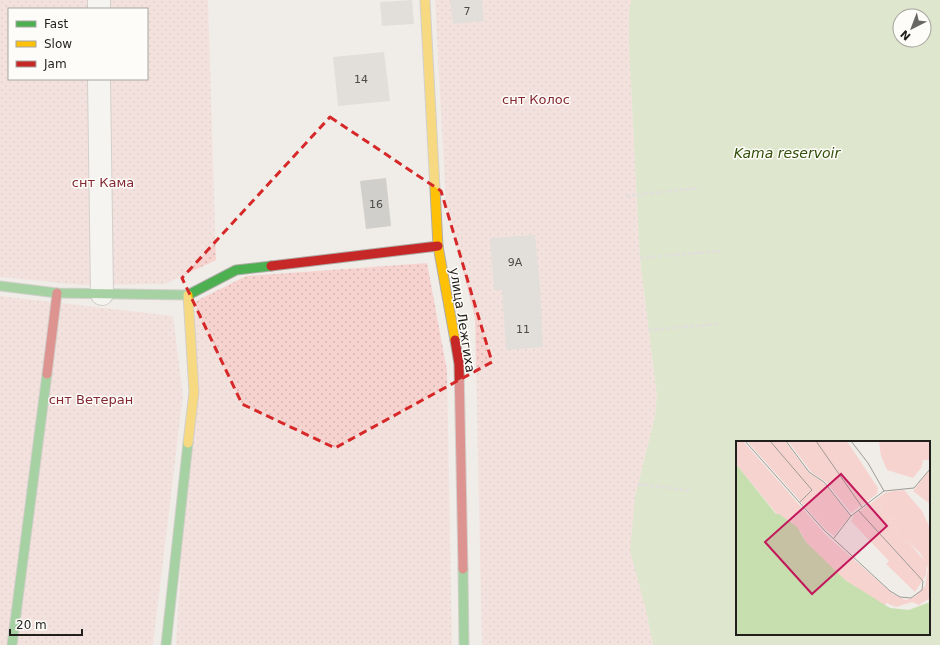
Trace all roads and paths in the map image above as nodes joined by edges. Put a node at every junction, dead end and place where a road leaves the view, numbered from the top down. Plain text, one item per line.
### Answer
1 (425, 0) edge
2 (100, 80) edge
3 (698, 188) dead end
4 (626, 196) dead end
5 (438, 246) junction
6 (720, 251) dead end
7 (640, 258) dead end
8 (0, 286) edge
9 (57, 292) junction
10 (102, 294) junction
11 (188, 295) junction
12 (720, 324) dead end
13 (648, 330) dead end
14 (638, 484) dead end
15 (692, 491) dead end
16 (12, 645) edge
17 (166, 645) edge
18 (464, 645) edge

1 - 5 street, улица Лежгиха
2 - 10 street
3 - 4 path
5 - 11 street
5 - 18 street, улица Лежгиха
6 - 7 path
8 - 9 street
9 - 10 street
9 - 16 street
10 - 11 street
11 - 17 street
12 - 13 path
14 - 15 path

